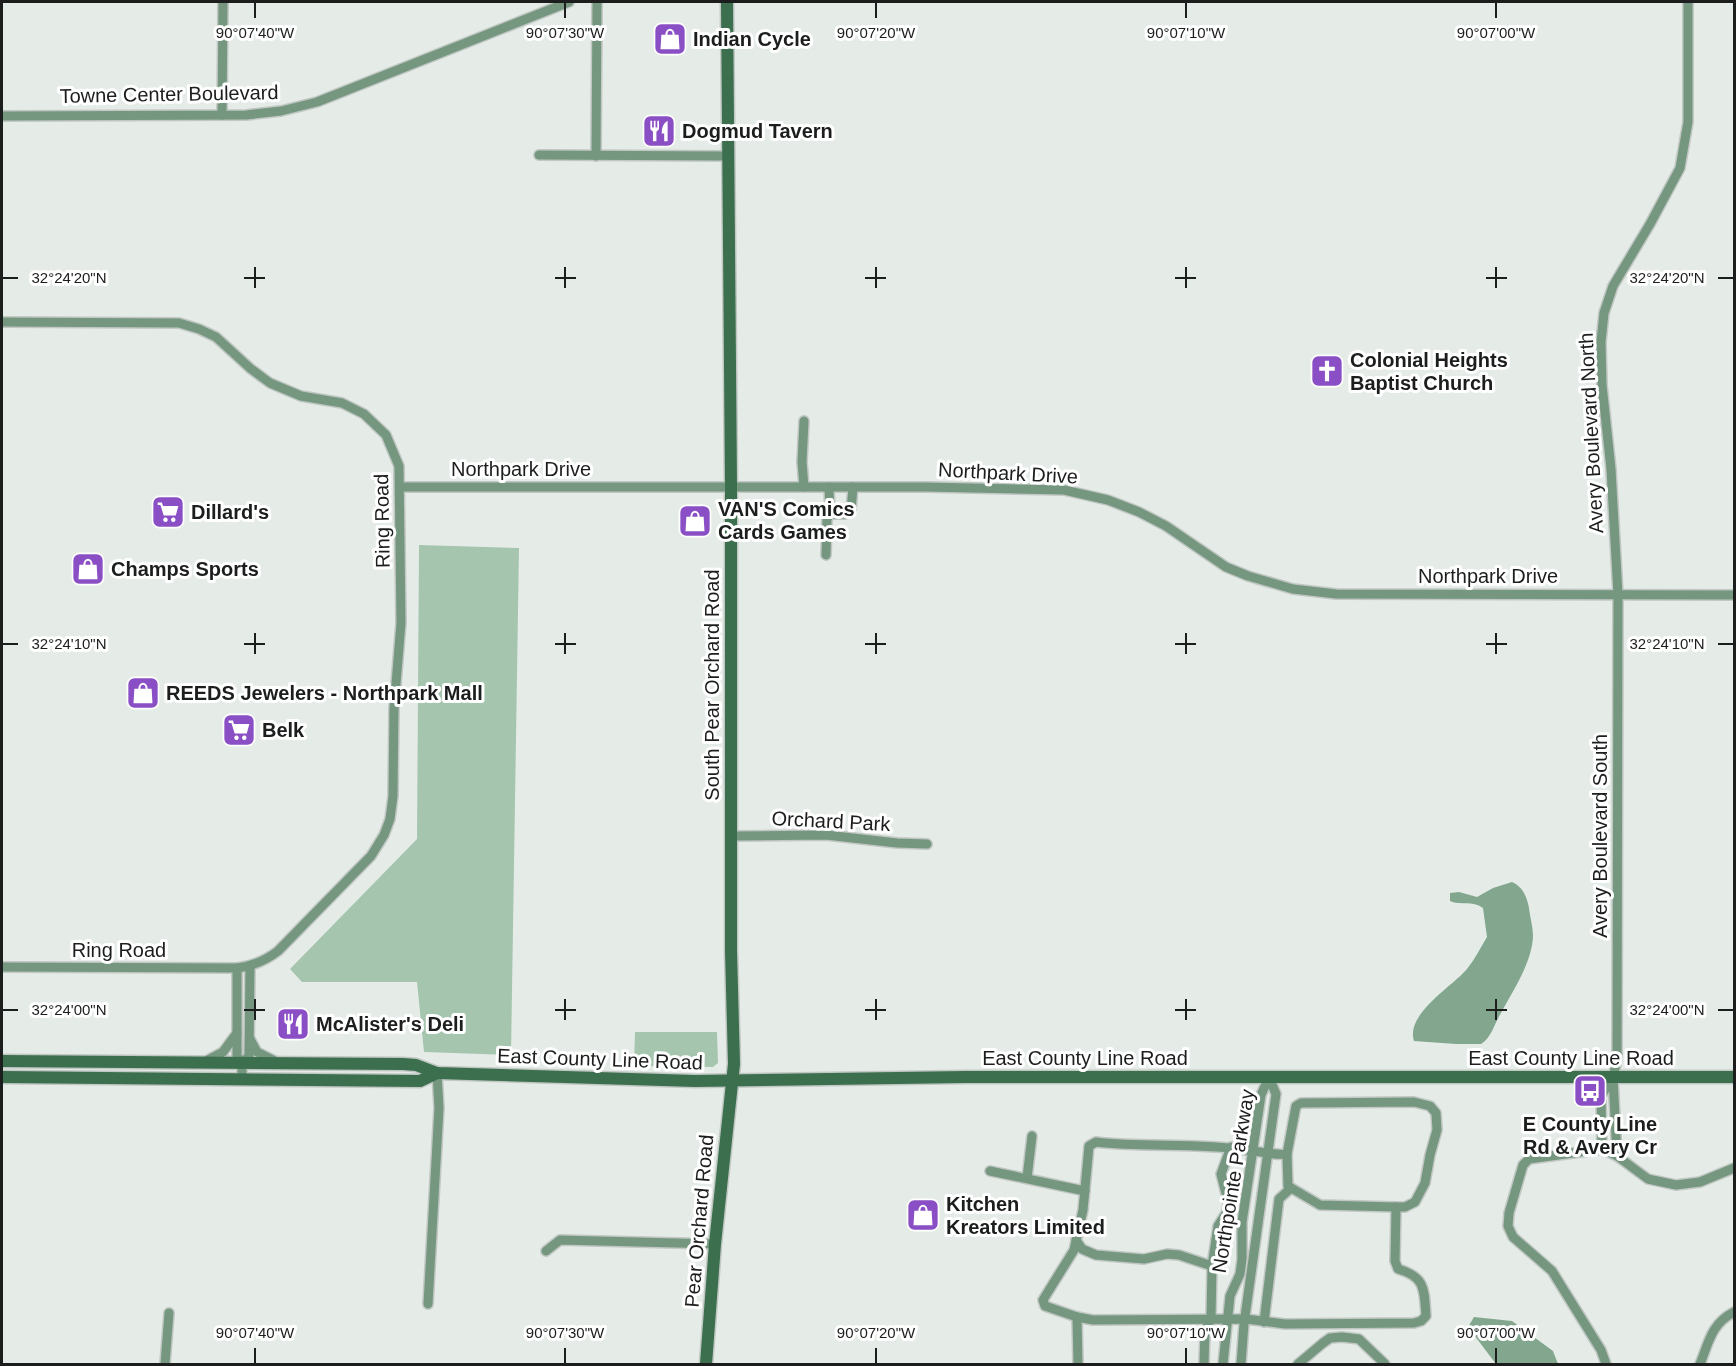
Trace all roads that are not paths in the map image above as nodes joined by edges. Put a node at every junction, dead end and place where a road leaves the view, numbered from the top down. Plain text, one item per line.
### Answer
1 (223, 2) edge
2 (569, 2) edge
3 (597, 2) edge
4 (727, 2) edge
5 (1688, 2) edge
6 (222, 115) junction
7 (2, 116) edge
8 (539, 155) dead end
9 (596, 156) junction
10 (729, 156) junction
11 (2, 321) edge
12 (804, 421) dead end
13 (400, 487) junction
14 (731, 487) junction
15 (804, 487) junction
16 (829, 487) junction
17 (853, 487) junction
18 (830, 514) junction
19 (826, 555) dead end
20 (1618, 594) junction
21 (1734, 595) edge
22 (732, 836) junction
23 (927, 844) dead end
24 (250, 966) junction
25 (2, 967) edge
26 (237, 968) junction
27 (237, 1033) junction
28 (249, 1036) junction
29 (2, 1061) edge
30 (202, 1063) junction
31 (242, 1063) junction
32 (279, 1063) junction
33 (437, 1073) junction
34 (2, 1077) edge
35 (1269, 1077) junction
36 (1613, 1077) junction
37 (1734, 1077) edge
38 (243, 1080) junction
39 (732, 1081) junction
40 (1032, 1136) dead end
41 (1231, 1147) junction
42 (1602, 1149) junction
43 (1253, 1151) junction
44 (1268, 1151) junction
45 (1287, 1154) junction
46 (1617, 1156) junction
47 (1734, 1168) edge
48 (990, 1171) dead end
49 (1027, 1178) junction
50 (1291, 1188) junction
51 (1085, 1191) junction
52 (1396, 1207) junction
53 (1076, 1240) junction
54 (715, 1244) junction
55 (546, 1251) dead end
56 (1212, 1266) junction
57 (428, 1304) dead end
58 (169, 1312) dead end
59 (1734, 1312) edge
60 (1077, 1317) junction
61 (1211, 1319) junction
62 (1227, 1319) junction
63 (1246, 1319) junction
64 (1264, 1322) junction
65 (165, 1365) edge
66 (706, 1365) edge
67 (1078, 1365) edge
68 (1204, 1365) edge
69 (1223, 1365) edge
70 (1241, 1365) edge
71 (1298, 1365) edge
72 (1385, 1365) edge
73 (1606, 1365) edge
74 (1700, 1365) edge

1 - 6 street
2 - 6 street, Towne Center Boulevard
3 - 9 street
4 - 10 main road, South Pear Orchard Road
5 - 20 street, Avery Boulevard North
6 - 7 street, Towne Center Boulevard
8 - 9 street
9 - 10 street
10 - 14 main road, South Pear Orchard Road
11 - 13 street, Ring Road
12 - 15 street
13 - 14 street, Northpark Drive
13 - 24 street, Ring Road
14 - 15 street, Northpark Drive
14 - 22 main road, South Pear Orchard Road
15 - 16 street, Northpark Drive
16 - 17 street, Northpark Drive
16 - 18 street
17 - 18 street
17 - 20 street, Northpark Drive
18 - 19 street
20 - 21 street, Northpark Drive
20 - 36 street, Avery Boulevard South
22 - 23 street, Orchard Park
22 - 39 main road, South Pear Orchard Road
24 - 26 street, Ring Road
24 - 28 street
25 - 26 street, Ring Road
26 - 27 street
27 - 30 street
27 - 31 street
28 - 31 street
28 - 32 street
29 - 30 main road, East County Line Road
30 - 31 main road, East County Line Road
31 - 32 main road, East County Line Road
31 - 38 street
32 - 33 main road, East County Line Road
33 - 38 main road, East County Line Road
33 - 39 main road, East County Line Road
33 - 57 street
34 - 38 main road, East County Line Road
35 - 36 main road, East County Line Road
35 - 39 main road, East County Line Road
35 - 43 street, Northpointe Parkway
35 - 44 street, Northpointe Parkway
36 - 37 main road, East County Line Road
36 - 42 street
36 - 46 street
39 - 54 main road, Pear Orchard Road
40 - 49 street
41 - 43 street
41 - 51 street
41 - 56 street
42 - 46 street
42 - 73 street
43 - 44 street
43 - 62 street, Northpointe Parkway
44 - 45 street
44 - 63 street, Northpointe Parkway
45 - 50 street
45 - 52 street
46 - 47 street
48 - 49 street
49 - 51 street
50 - 52 street
50 - 64 street
51 - 53 street
52 - 64 street
53 - 56 street
53 - 60 street
54 - 55 street
54 - 66 main road, Pear Orchard Road
56 - 61 street
58 - 65 street
59 - 74 street
60 - 61 street
60 - 67 street
61 - 62 street
61 - 68 street
62 - 63 street
62 - 69 street, Northpointe Parkway
63 - 64 street
63 - 70 street, Northpointe Parkway
71 - 72 street

